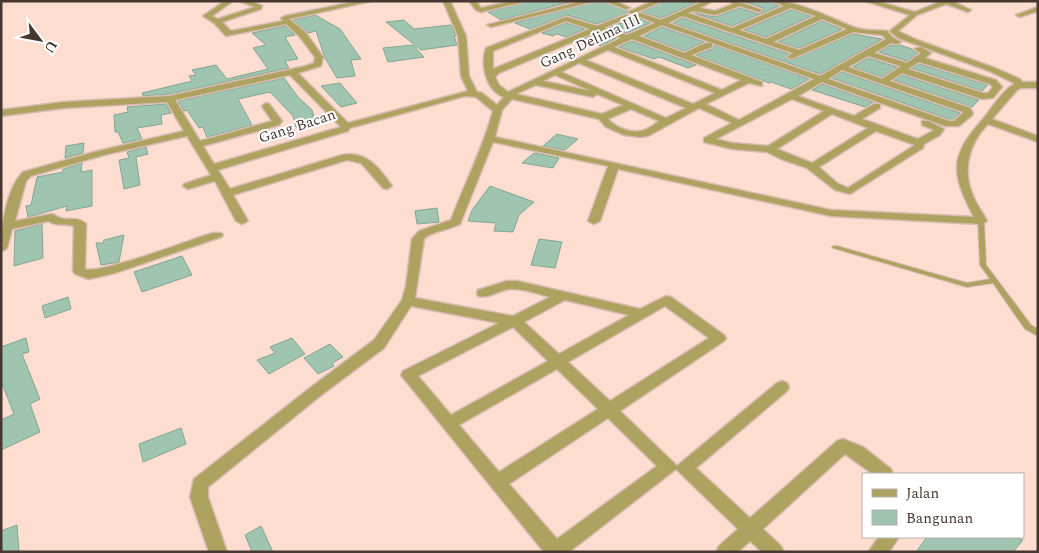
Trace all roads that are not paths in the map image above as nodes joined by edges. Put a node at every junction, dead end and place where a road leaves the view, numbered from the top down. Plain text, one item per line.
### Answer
1 (230, 1) edge
2 (244, 1) edge
3 (370, 1) edge
4 (446, 1) edge
5 (472, 1) edge
6 (524, 1) edge
7 (592, 1) edge
8 (608, 1) edge
9 (648, 1) edge
10 (660, 1) edge
11 (710, 1) edge
12 (730, 1) edge
13 (775, 1) edge
14 (868, 1) edge
15 (947, 2) edge
16 (584, 3) junction
17 (740, 4) junction
18 (791, 6) junction
19 (696, 8) junction
20 (1038, 9) edge
21 (556, 10) junction
22 (589, 10) dead end
23 (759, 10) dead end
24 (968, 10) dead end
25 (627, 12) junction
26 (580, 13) dead end
27 (683, 14) junction
28 (915, 14) junction
29 (1020, 15) dead end
30 (822, 16) junction
31 (217, 21) junction
32 (287, 22) junction
33 (658, 24) junction
34 (491, 25) dead end
35 (597, 27) junction
36 (853, 29) junction
37 (733, 30) junction
38 (890, 36) junction
39 (630, 37) junction
40 (767, 42) junction
41 (709, 45) junction
42 (607, 47) junction
43 (799, 53) junction
44 (867, 53) junction
45 (685, 55) junction
46 (919, 59) junction
47 (580, 60) junction
48 (778, 64) junction
49 (840, 67) junction
50 (904, 68) junction
51 (603, 69) junction
52 (292, 72) junction
53 (555, 72) junction
54 (491, 77) junction
55 (576, 80) junction
56 (748, 80) junction
57 (535, 82) junction
58 (817, 82) junction
59 (883, 82) junction
60 (759, 84) dead end
61 (1019, 85) junction
62 (1038, 85) edge
63 (473, 93) junction
64 (722, 93) junction
65 (510, 96) junction
66 (792, 96) junction
67 (614, 98) junction
68 (170, 100) junction
69 (266, 106) dead end
70 (630, 106) junction
71 (877, 106) junction
72 (697, 107) junction
73 (498, 110) junction
74 (831, 112) junction
75 (1, 113) edge
76 (602, 117) junction
77 (854, 120) junction
78 (987, 120) junction
79 (666, 121) junction
80 (738, 123) junction
81 (346, 126) junction
82 (874, 128) junction
83 (188, 134) junction
84 (1038, 139) edge
85 (490, 140) junction
86 (919, 143) junction
87 (197, 145) junction
88 (770, 149) junction
89 (614, 165) junction
90 (812, 167) junction
91 (215, 172) junction
92 (188, 186) dead end
93 (387, 186) dead end
94 (227, 193) junction
95 (981, 220) junction
96 (242, 221) dead end
97 (594, 221) dead end
98 (8, 226) junction
99 (217, 235) dead end
100 (835, 247) dead end
101 (1, 248) edge
102 (993, 281) junction
103 (483, 293) dead end
104 (565, 295) junction
105 (408, 301) junction
106 (642, 314) junction
107 (515, 321) junction
108 (1038, 333) edge
109 (558, 362) junction
110 (782, 387) dead end
111 (609, 410) junction
112 (450, 423) junction
113 (884, 473) edge
114 (498, 482) junction
115 (752, 530) junction
116 (889, 538) edge
117 (556, 551) edge
118 (218, 552) edge
119 (725, 552) edge
120 (775, 552) edge
121 (877, 552) edge

1 - 31 street
2 - 31 street
3 - 32 street
4 - 63 street
5 - 6 street
7 - 16 street
8 - 25 street
9 - 25 street
10 - 33 street
11 - 19 street, Gang Delima III
12 - 17 street
13 - 18 street
14 - 28 street
15 - 24 street
15 - 28 street
16 - 21 street
16 - 22 street
17 - 19 street
17 - 23 street
18 - 30 street
18 - 37 street
19 - 27 street, Gang Delima III
20 - 29 street
21 - 26 street
21 - 34 street
25 - 33 street
25 - 35 street
27 - 33 street, Gang Delima III
27 - 37 street
28 - 38 street
30 - 36 street
30 - 40 street
31 - 32 street
32 - 52 street
33 - 39 street, Gang Delima III
33 - 41 street
33 - 48 street
35 - 39 street
35 - 54 street
35 - 54 street
36 - 38 street
36 - 43 street
37 - 40 street
38 - 44 street
38 - 46 street
38 - 61 street
39 - 42 street, Gang Delima III
39 - 45 street
40 - 43 street
41 - 45 street
41 - 58 street
42 - 47 street, Gang Delima III
42 - 64 street
43 - 48 street
44 - 49 street
44 - 50 street
45 - 56 street
46 - 50 street
46 - 50 street
47 - 51 street
47 - 53 street, Gang Delima III
48 - 58 street
49 - 58 street
49 - 59 street
50 - 59 street
51 - 55 street
51 - 72 street
52 - 68 street
52 - 81 street, Gang Bacan
53 - 55 street
53 - 57 street, Gang Delima III
54 - 65 street
55 - 67 street
56 - 60 street
56 - 64 street
57 - 65 street, Gang Delima III
57 - 67 street
58 - 59 street
58 - 66 street
58 - 71 street
61 - 62 street
61 - 78 street
63 - 73 street
63 - 81 street
64 - 72 street
65 - 73 street
65 - 76 street
66 - 74 street
66 - 80 street
67 - 70 street
68 - 75 street
68 - 83 street
69 - 87 street
70 - 76 street
70 - 79 street
71 - 77 street
71 - 86 street
72 - 79 street
72 - 80 street
73 - 85 street
74 - 77 street
74 - 88 street
76 - 79 street
77 - 82 street
78 - 84 street
78 - 95 street
80 - 88 street
81 - 91 street, Gang Bacan
82 - 86 street
82 - 90 street
83 - 87 street
83 - 98 street
85 - 89 street
85 - 105 street
86 - 90 street
87 - 91 street
88 - 90 street
89 - 95 street
89 - 97 street
91 - 92 street, Gang Bacan
91 - 94 street
93 - 94 street
94 - 96 street
95 - 102 lane
98 - 99 street
98 - 101 street
100 - 102 lane
102 - 108 lane
103 - 104 street
104 - 106 street
104 - 107 street
105 - 107 street
105 - 118 street
106 - 109 street
106 - 111 street
107 - 109 street
107 - 112 street
109 - 111 street
109 - 112 street
110 - 115 street
111 - 114 street
111 - 117 street
112 - 114 street
113 - 115 street
114 - 117 street
115 - 119 street
115 - 120 street
116 - 121 street

